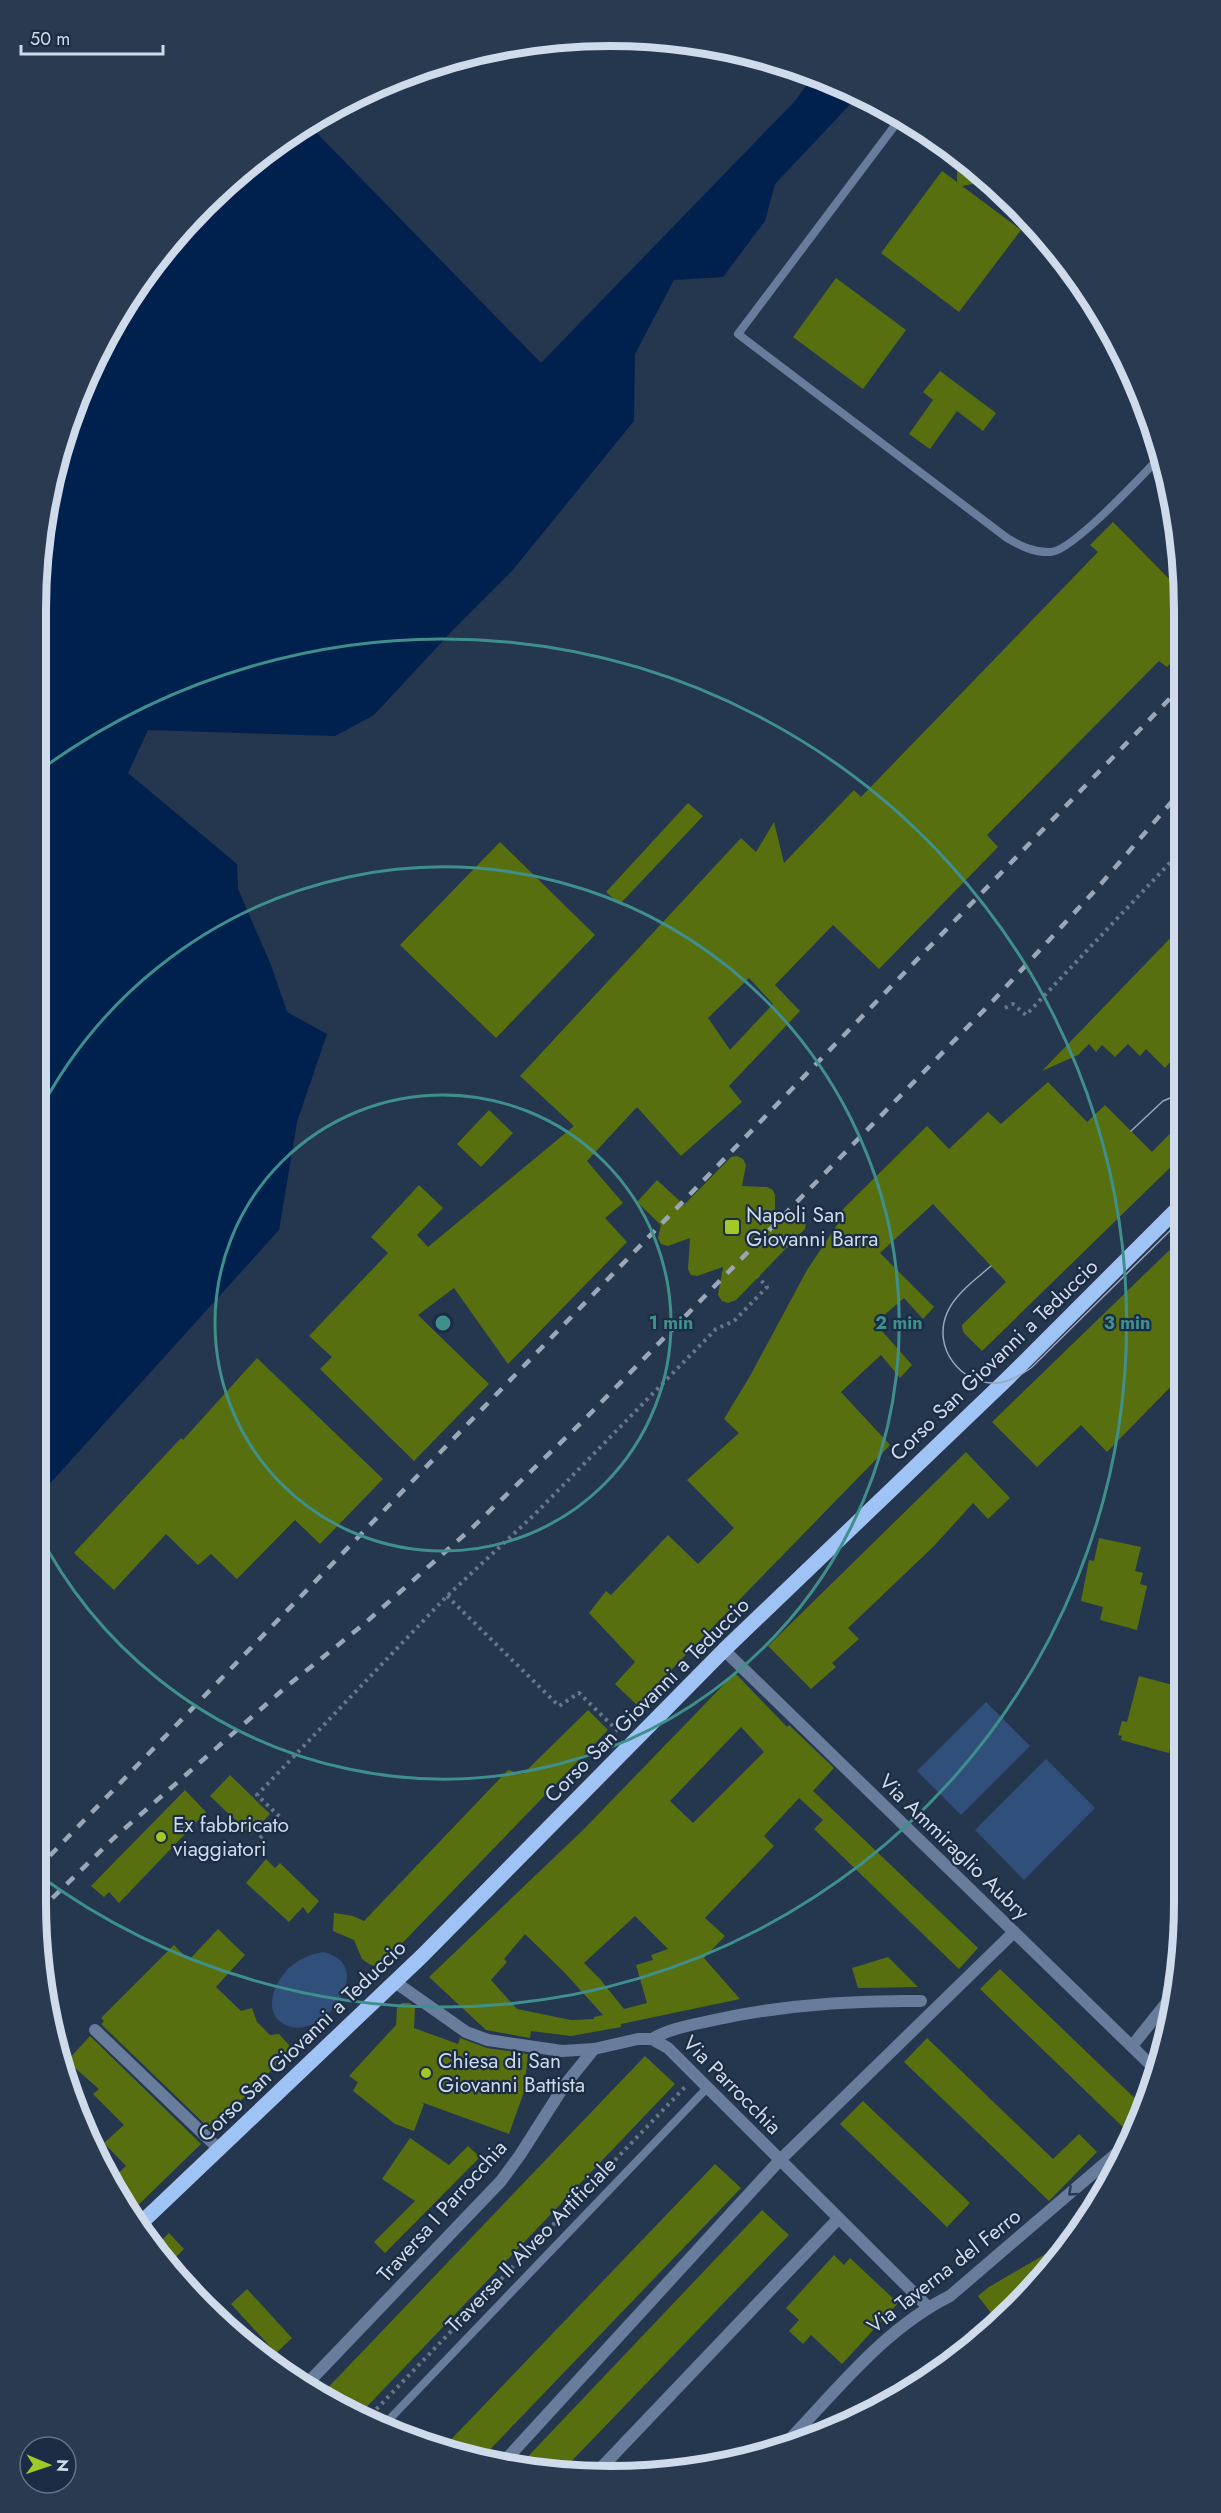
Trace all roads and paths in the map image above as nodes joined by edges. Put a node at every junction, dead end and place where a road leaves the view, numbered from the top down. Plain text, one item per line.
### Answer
1 (896, 124) edge
2 (1154, 463) edge
3 (1174, 858) edge
4 (1005, 1008) dead end
5 (1174, 1212) edge
6 (758, 1277) dead end
7 (447, 1596) junction
8 (724, 1650) junction
9 (620, 1733) dead end
10 (260, 1838) dead end
11 (1014, 1932) junction
12 (395, 1982) junction
13 (921, 2001) dead end
14 (1165, 2004) edge
15 (94, 2030) dead end
16 (652, 2039) junction
17 (1132, 2046) junction
18 (594, 2049) junction
19 (1150, 2064) edge
20 (696, 2076) junction
21 (708, 2087) junction
22 (219, 2149) junction
23 (1114, 2155) edge
24 (780, 2160) junction
25 (838, 2219) junction
26 (145, 2220) edge
27 (928, 2307) junction
28 (311, 2380) edge
29 (372, 2413) edge
30 (388, 2421) edge
31 (792, 2437) edge
32 (508, 2457) edge
33 (603, 2466) edge

1 - 2 lane
3 - 4 path
5 - 8 main road, Corso San Giovanni a Teduccio
6 - 7 path
7 - 9 path
7 - 10 path
8 - 11 street, Via Ammiraglio Aubry
8 - 12 main road, Corso San Giovanni a Teduccio
11 - 17 street, Via Ammiraglio Aubry
11 - 24 street
12 - 18 street, Via Parrocchia
12 - 22 main road, Corso San Giovanni a Teduccio
13 - 16 street
14 - 17 street
15 - 22 street
16 - 18 street, Via Parrocchia
16 - 20 street, Via Parrocchia
17 - 19 street, Via Ammiraglio Aubry
18 - 28 street, Traversa I Parrocchia
20 - 21 street, Via Parrocchia
20 - 29 path
21 - 24 street, Via Parrocchia
21 - 30 lane, Traversa II Alveo Artificiale
22 - 26 main road, Corso San Giovanni a Teduccio
23 -> 27 street, Via Taverna del Ferro
24 - 25 street, Via Parrocchia
24 - 32 street
25 - 27 street, Via Parrocchia
25 - 33 street
27 - 31 street, Via Taverna del Ferro

